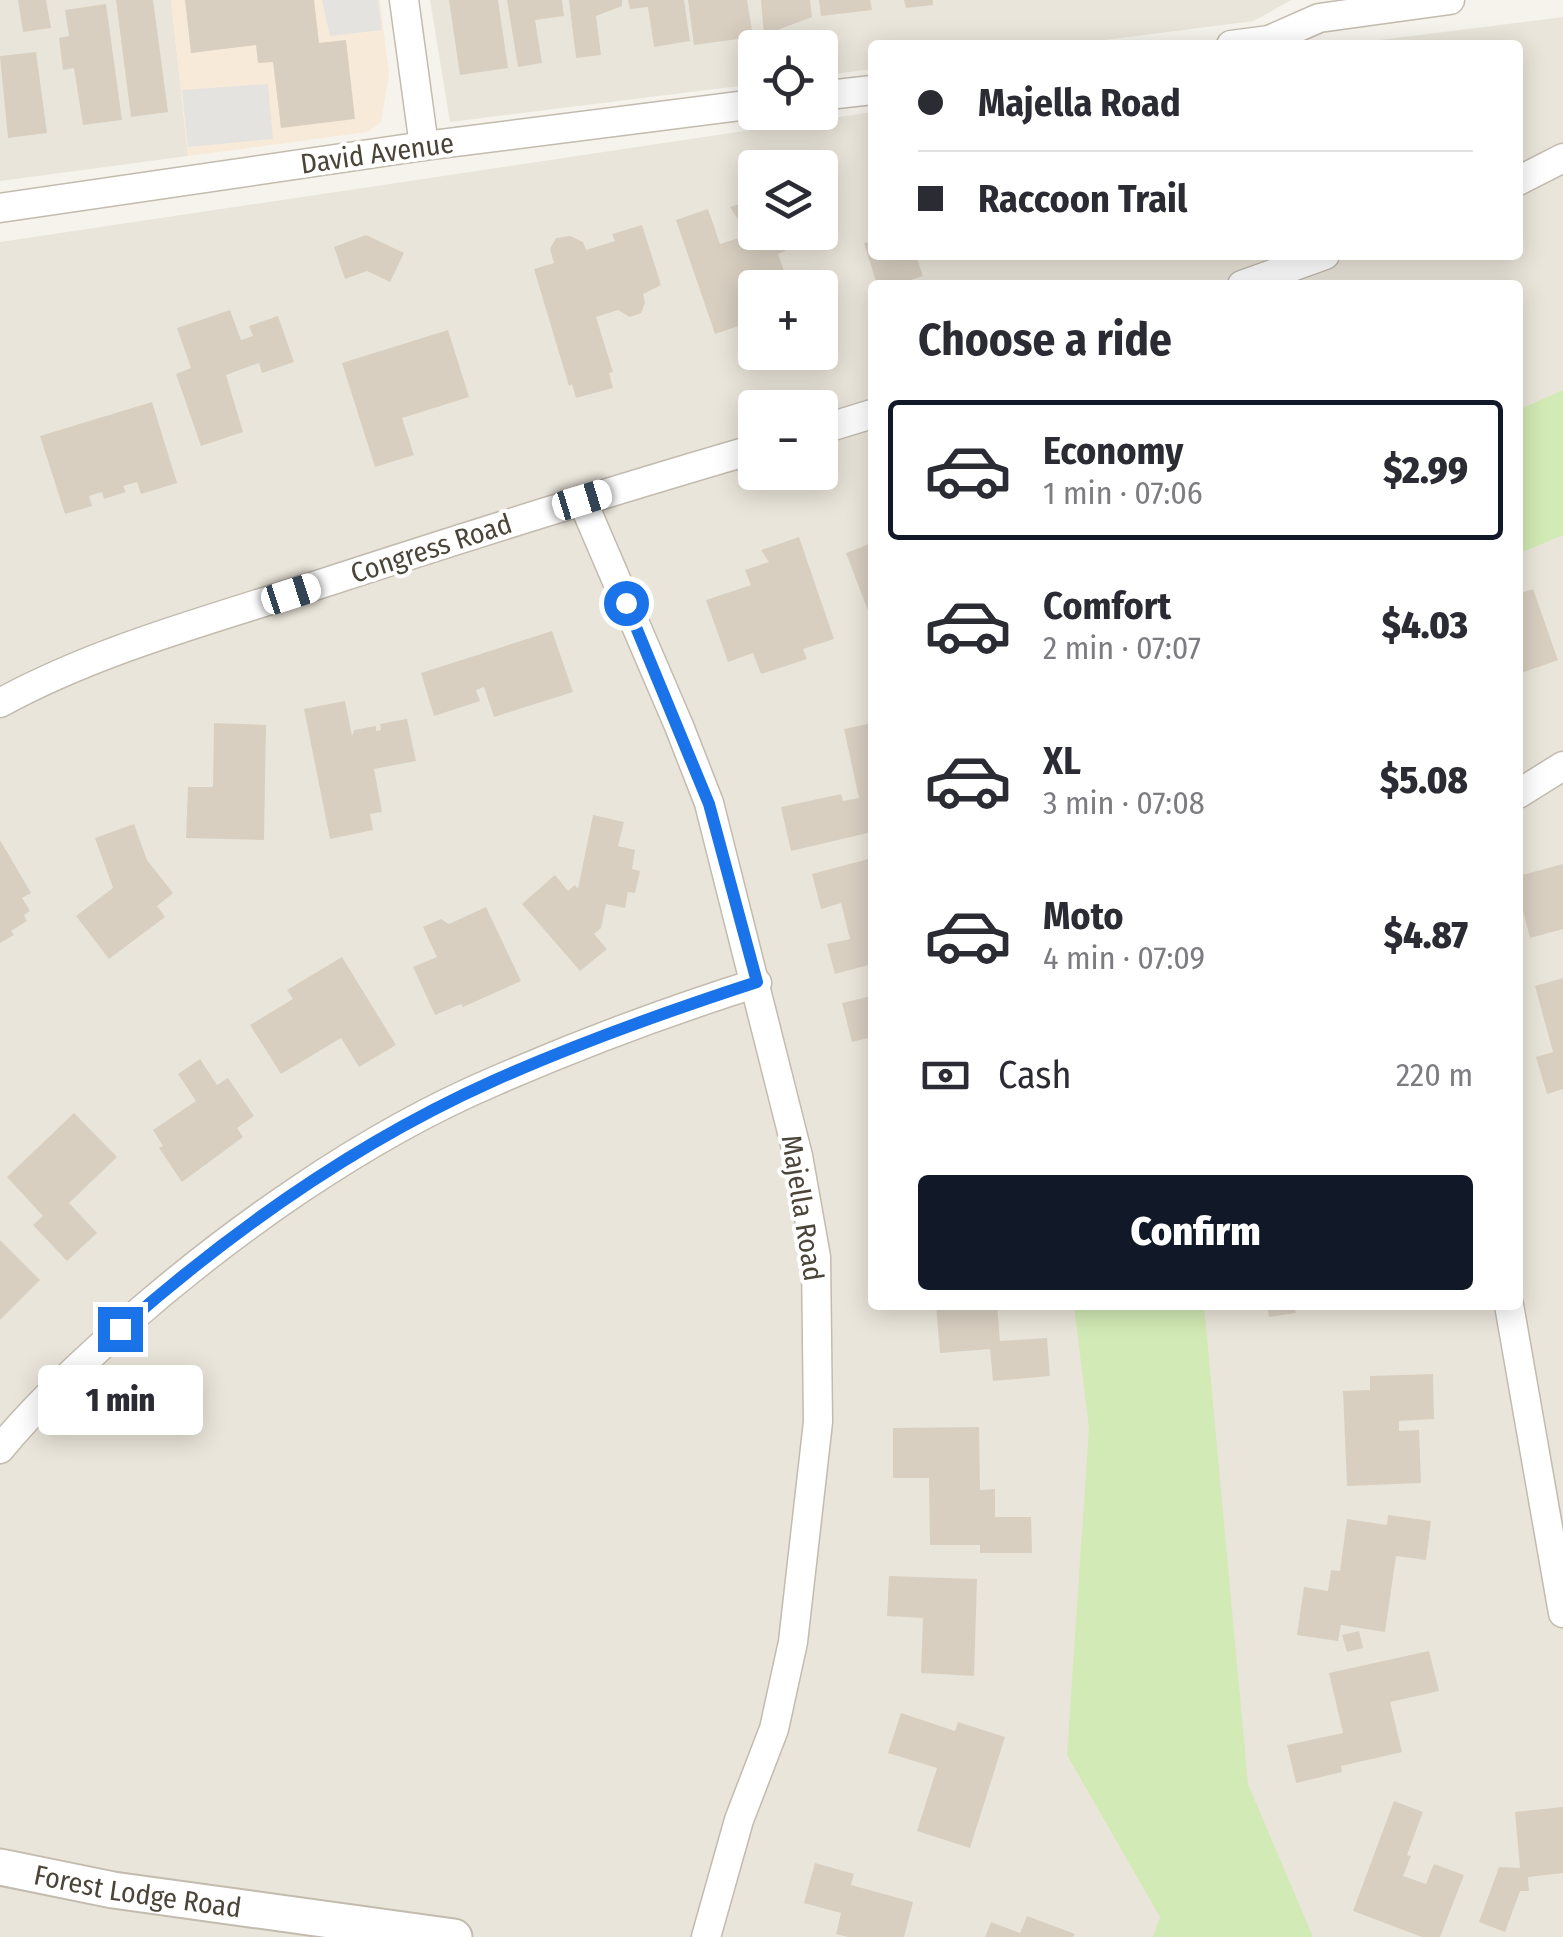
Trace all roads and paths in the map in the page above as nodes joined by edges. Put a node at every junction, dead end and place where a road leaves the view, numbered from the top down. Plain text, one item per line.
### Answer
1 (404, 0) edge
2 (1450, 0) edge
3 (1269, 40) edge
4 (868, 90) edge
5 (838, 94) edge
6 (738, 106) edge
7 (424, 146) junction
8 (1563, 158) edge
9 (1523, 178) edge
10 (0, 208) edge
11 (1311, 260) edge
12 (1256, 280) edge
13 (868, 415) edge
14 (838, 424) edge
15 (738, 454) edge
16 (582, 500) junction
17 (0, 703) edge
18 (1563, 766) edge
19 (1523, 791) edge
20 (757, 982) junction
21 (1510, 1310) edge
22 (0, 1449) edge
23 (1563, 1614) edge
24 (0, 1867) edge
25 (454, 1937) edge
26 (706, 1937) edge

1 - 7 street
2 - 3 street
4 - 5 street
6 - 7 street, David Avenue
7 - 10 street, David Avenue
8 - 9 street
11 - 12 street
13 - 14 street
15 - 16 street, Congress Road
16 - 17 street, Congress Road
16 - 20 street, Majella Road
18 - 19 street
20 - 22 street
20 - 26 street, Majella Road
21 - 23 street
24 - 25 street, Forest Lodge Road

